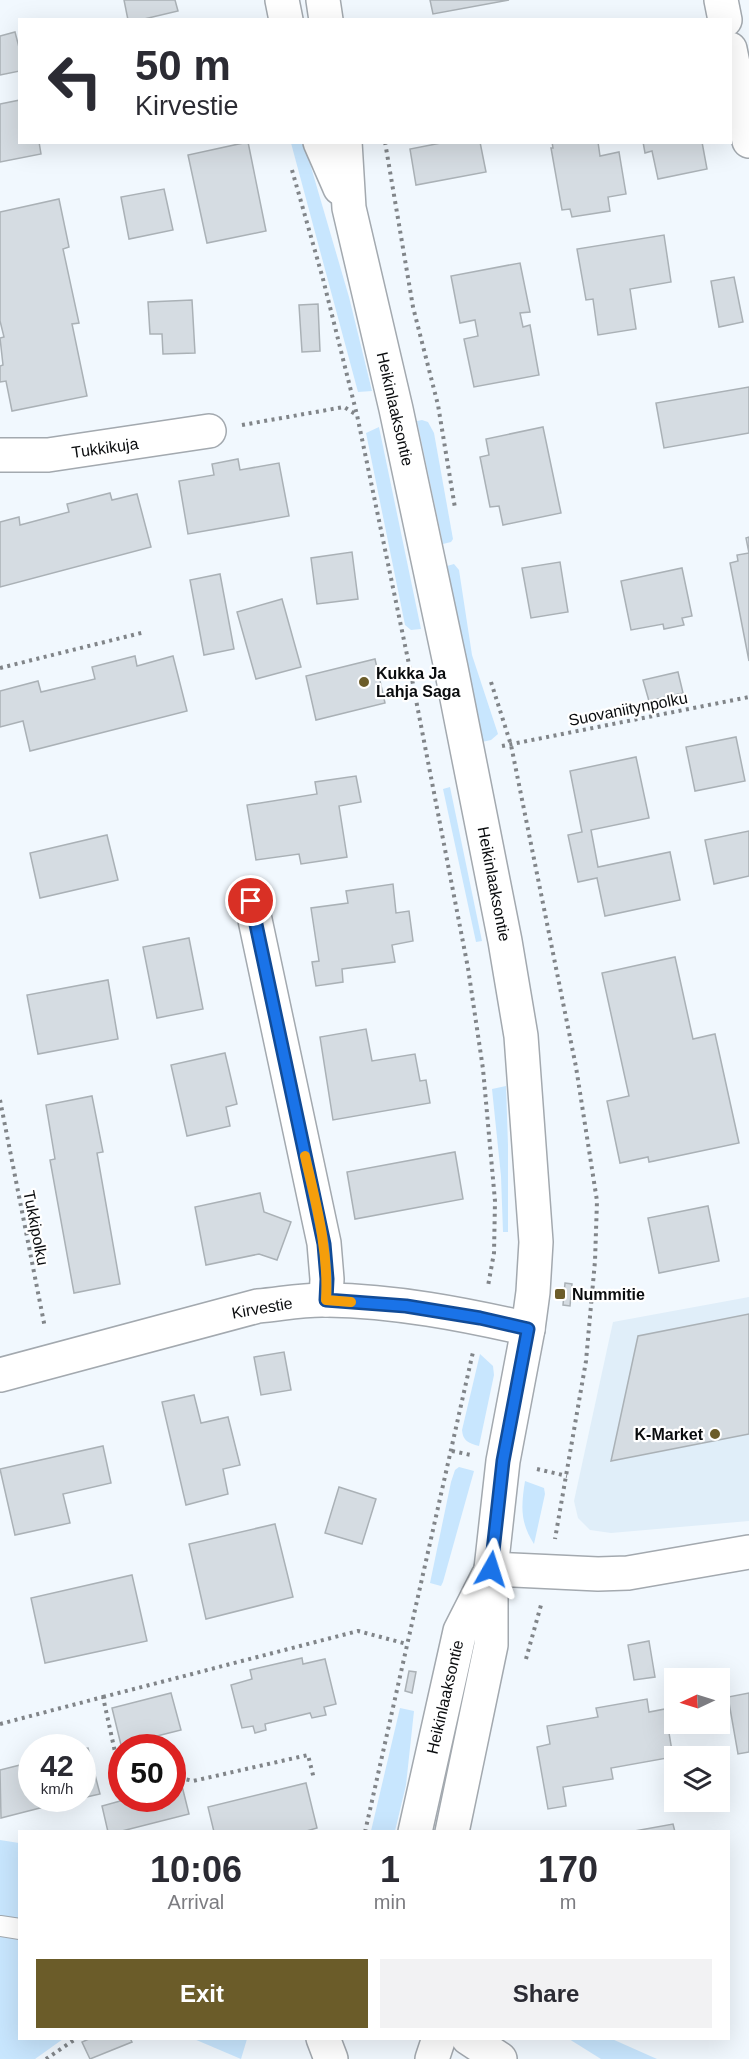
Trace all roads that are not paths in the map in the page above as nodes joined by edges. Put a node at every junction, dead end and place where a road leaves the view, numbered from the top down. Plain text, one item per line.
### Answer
1 (282, 0) edge
2 (323, 0) edge
3 (721, 0) edge
4 (286, 18) edge
5 (326, 18) edge
6 (724, 18) edge
7 (732, 59) edge
8 (749, 141) edge
9 (321, 144) edge
10 (345, 144) edge
11 (350, 208) junction
12 (209, 431) road end
13 (0, 455) edge
14 (251, 901) dead end
15 (326, 1300) junction
16 (528, 1329) junction
17 (0, 1375) edge
18 (749, 1552) edge
19 (491, 1569) junction
20 (415, 1830) edge
21 (452, 1830) edge
22 (0, 1926) edge
23 (18, 1929) edge
24 (324, 2040) edge
25 (438, 2040) edge
26 (471, 2040) edge
27 (331, 2059) edge
28 (432, 2059) edge
29 (500, 2059) edge

1 - 4 main road
2 - 5 main road
3 - 6 main road
7 - 8 main road
9 - 11 main road, Heikinlaaksontie
10 - 11 main road, Heikinlaaksontie
11 - 16 main road, Heikinlaaksontie
12 - 13 main road, Tukkikuja
14 - 15 main road
15 - 16 main road, Kirvestie
15 - 17 main road, Kirvestie
16 - 19 main road, Heikinlaaksontie
18 - 19 main road
19 - 20 main road, Heikinlaaksontie
19 - 21 main road, Heikinlaaksontie
22 - 23 lane
24 - 27 main road
25 - 28 main road
26 - 29 main road

